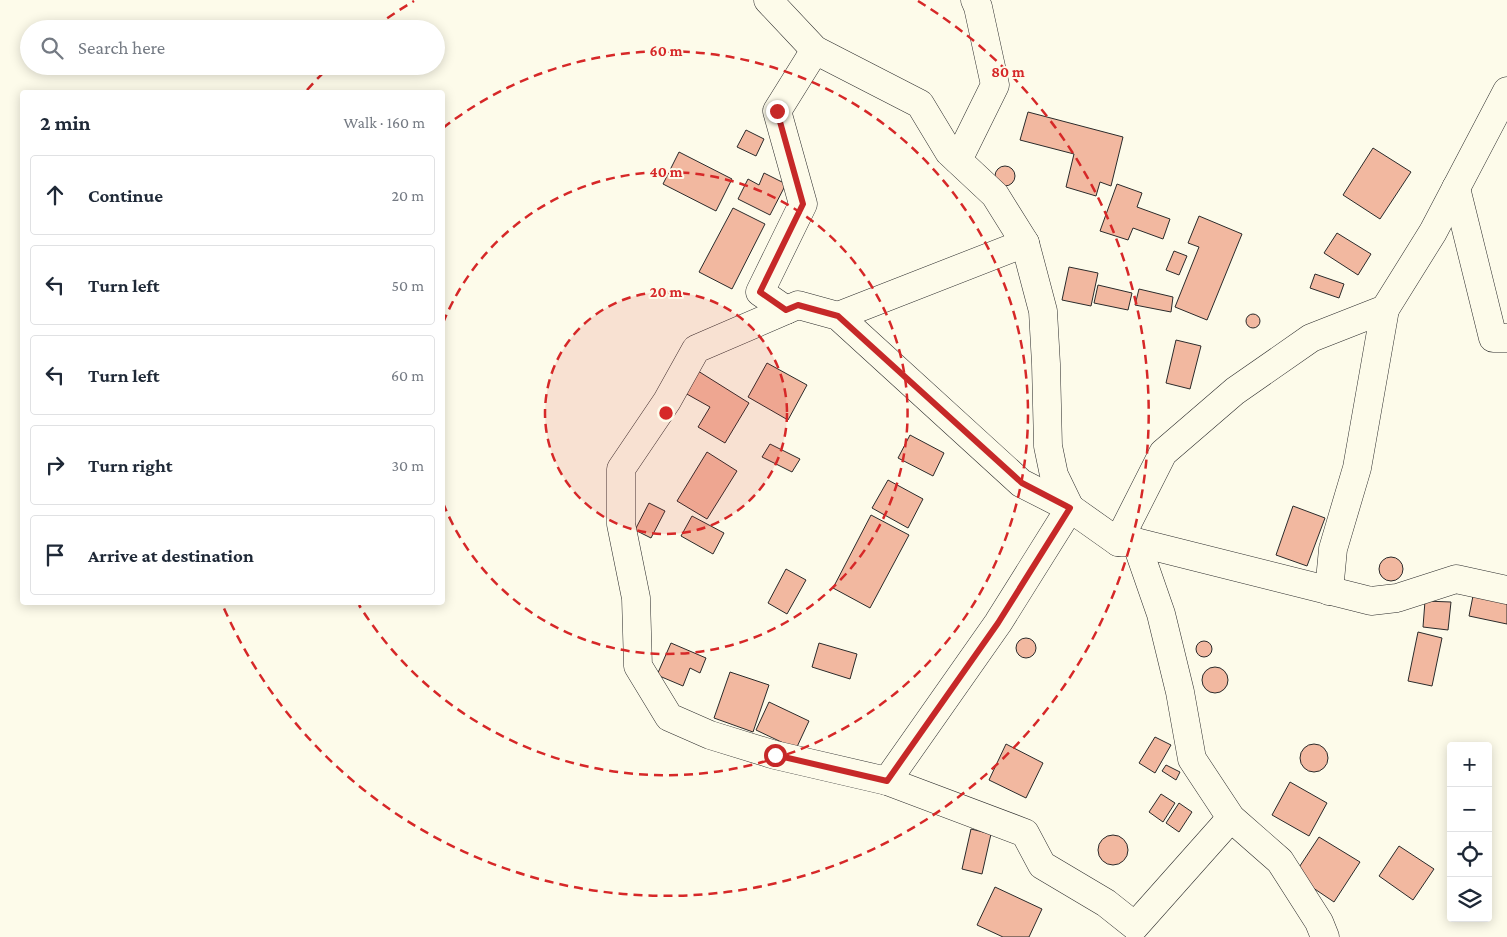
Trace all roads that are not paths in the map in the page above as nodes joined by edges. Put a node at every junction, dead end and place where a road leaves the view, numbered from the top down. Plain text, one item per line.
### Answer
1 (768, 0) edge
2 (975, 0) edge
3 (815, 50) junction
4 (1507, 91) edge
5 (958, 160) junction
6 (1456, 188) junction
7 (1025, 243) junction
8 (1385, 309) junction
9 (786, 310) junction
10 (838, 316) junction
11 (1507, 338) edge
12 (1070, 508) junction
13 (1127, 542) junction
14 (1507, 590) edge
15 (1329, 591) junction
16 (887, 781) junction
17 (1231, 818) junction
18 (1137, 932) edge
19 (1325, 937) edge

1 - 3 street
2 - 5 street
3 - 5 street
3 - 9 street
4 - 6 street
5 - 7 street
6 - 8 street
6 - 11 street
7 - 10 street
7 - 12 street
8 - 13 street
8 - 15 street
9 - 10 street
9 - 16 street
10 - 12 street
12 - 13 street
12 - 16 street
13 - 15 street
13 - 17 street
14 - 15 street
16 - 18 street
17 - 18 street
17 - 19 street

